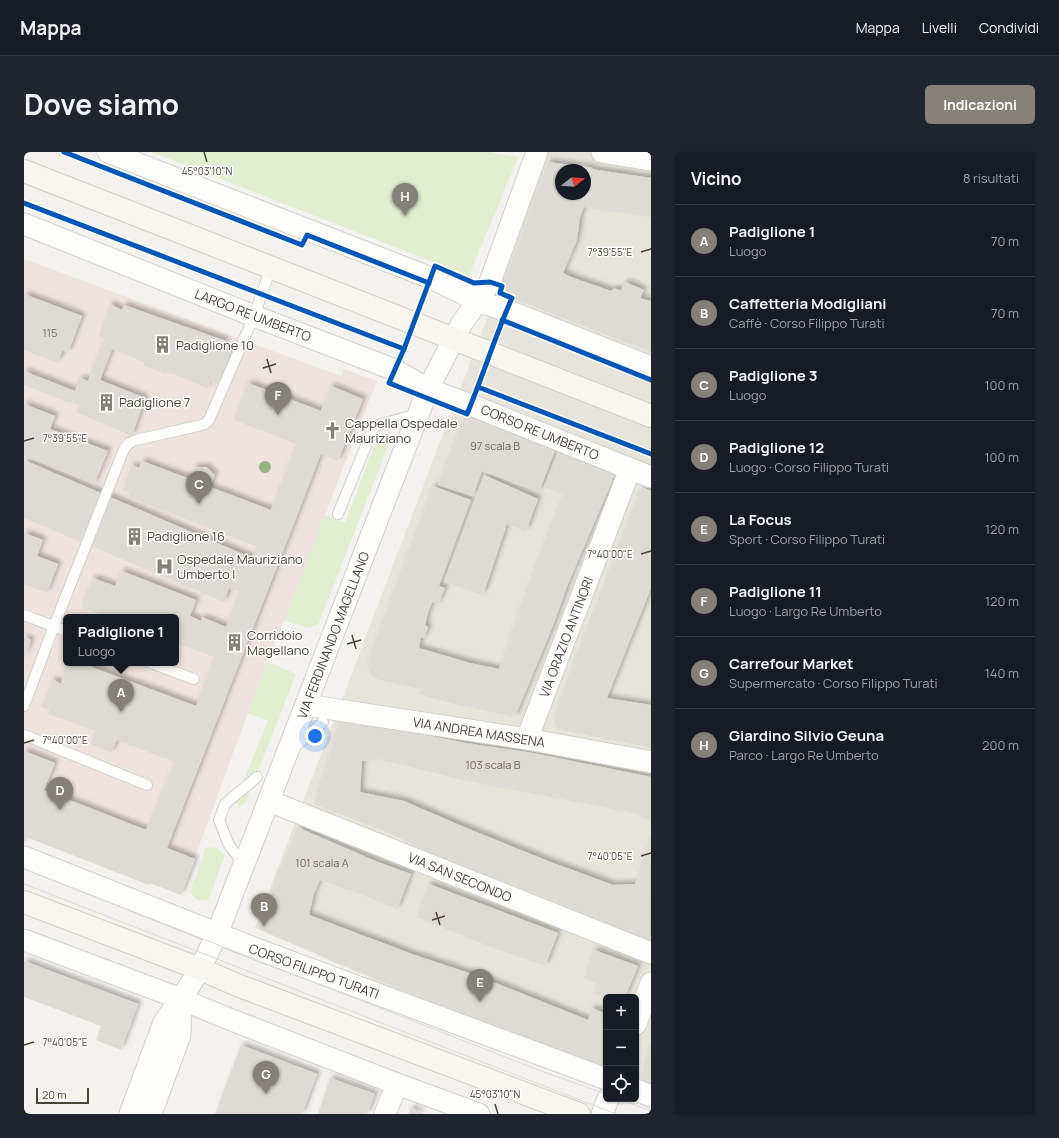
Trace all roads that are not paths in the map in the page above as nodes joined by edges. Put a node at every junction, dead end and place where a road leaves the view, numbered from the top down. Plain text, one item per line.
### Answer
1 (108, 152) edge
2 (537, 152) edge
3 (602, 152) edge
4 (651, 160) edge
5 (24, 171) edge
6 (24, 224) edge
7 (271, 267) junction
8 (478, 301) junction
9 (254, 316) junction
10 (454, 339) junction
11 (651, 367) edge
12 (428, 389) junction
13 (418, 414) junction
14 (651, 416) edge
15 (630, 469) junction
16 (651, 477) edge
17 (338, 514) dead end
18 (24, 614) edge
19 (54, 626) junction
20 (63, 630) edge
21 (159, 666) edge
22 (194, 679) dead end
23 (306, 705) junction
24 (24, 706) edge
25 (323, 722) dead end
26 (24, 735) edge
27 (527, 739) junction
28 (296, 746) dead end
29 (651, 762) edge
30 (257, 777) dead end
31 (147, 785) dead end
32 (269, 801) junction
33 (24, 857) edge
34 (244, 865) junction
35 (24, 902) edge
36 (218, 934) junction
37 (24, 940) edge
38 (651, 953) edge
39 (200, 969) junction
40 (651, 983) edge
41 (182, 999) junction
42 (639, 1016) edge
43 (603, 1078) edge
44 (397, 1084) junction
45 (639, 1091) edge
46 (651, 1096) edge
47 (607, 1102) edge
48 (130, 1114) edge
49 (151, 1114) edge
50 (385, 1114) edge
51 (479, 1114) edge
52 (579, 1114) edge
53 (602, 1114) edge

1 - 8 street
2 - 8 street
3 - 4 street
5 - 7 main road
6 - 9 street, LARGO RE UMBERTO
7 - 9 lane
7 - 10 main road
8 - 10 street
8 - 11 street
9 - 12 street, LARGO RE UMBERTO
9 - 19 lane
10 - 12 street
10 - 14 main road
12 - 13 street, VIA FERDINANDO MAGELLANO
12 - 15 street, CORSO RE UMBERTO
13 - 17 lane
13 - 23 street, VIA FERDINANDO MAGELLANO
15 - 16 street, CORSO RE UMBERTO
15 - 27 street, VIA ORAZIO ANTINORI
18 - 19 lane
19 - 20 lane
19 - 24 lane
21 - 22 lane
23 - 27 street, VIA ANDREA MASSENA
23 - 32 street, VIA FERDINANDO MAGELLANO
25 - 28 lane
26 - 31 lane
27 - 29 street, VIA ANDREA MASSENA
30 - 34 lane
32 - 34 street, VIA FERDINANDO MAGELLANO
32 - 38 street, VIA SAN SECONDO
33 - 36 street, CORSO FILIPPO TURATI
34 - 36 street, VIA FERDINANDO MAGELLANO
35 - 39 main road
36 - 39 street, VIA FERDINANDO MAGELLANO
36 - 43 street, CORSO FILIPPO TURATI
37 - 41 street
39 - 41 street, VIA FERDINANDO MAGELLANO
39 - 52 main road
40 - 42 street
41 - 44 street
41 - 48 street, VIA FERDINANDO MAGELLANO
41 - 49 street
44 - 50 street
44 - 51 street
45 - 46 street
47 - 53 street

